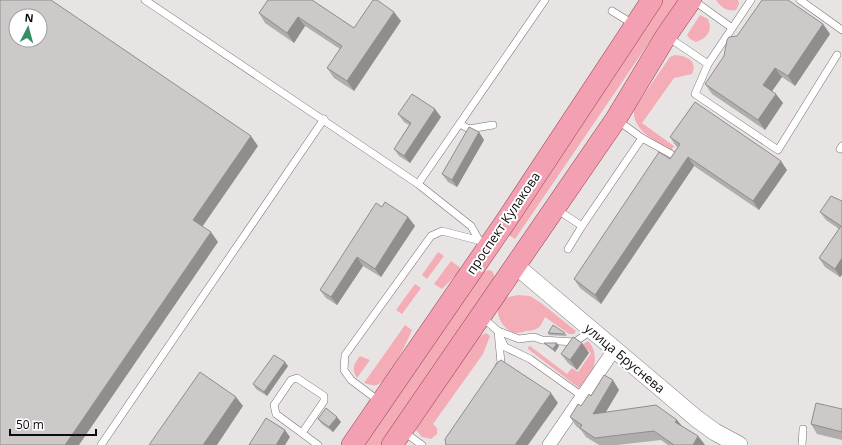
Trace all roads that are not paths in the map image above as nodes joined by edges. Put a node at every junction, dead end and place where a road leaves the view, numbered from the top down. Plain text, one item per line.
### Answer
1 (145, 0) edge
2 (546, 0) edge
3 (652, 0) edge
4 (692, 0) edge
5 (751, 0) edge
6 (800, 0) edge
7 (612, 11) dead end
8 (635, 26) junction
9 (732, 28) junction
10 (842, 30) edge
11 (666, 36) junction
12 (837, 55) dead end
13 (708, 64) junction
14 (616, 119) junction
15 (324, 120) junction
16 (460, 124) junction
17 (493, 125) dead end
18 (642, 138) junction
19 (671, 154) edge
20 (418, 184) junction
21 (555, 208) junction
22 (582, 226) junction
23 (484, 243) junction
24 (568, 249) dead end
25 (515, 265) junction
26 (481, 316) junction
27 (592, 330) junction
28 (498, 331) junction
29 (614, 350) junction
30 (493, 375) edge
31 (582, 396) junction
32 (381, 402) junction
33 (803, 429) dead end
34 (302, 433) junction
35 (397, 438) edge
36 (101, 445) edge
37 (318, 445) edge
38 (352, 445) edge
39 (422, 445) edge
40 (549, 445) edge
41 (739, 445) edge
42 (802, 445) edge

1 - 15 lane
2 - 16 lane
3 - 8 main road, проспект Кулакова
4 - 9 lane
4 - 11 main road
5 - 9 lane
6 - 10 lane
7 - 8 lane
8 - 23 main road, проспект Кулакова
9 - 13 lane
11 - 13 lane
11 - 14 main road
12 - 13 lane
14 - 18 lane
14 - 21 main road
15 - 20 lane
15 - 36 lane
16 - 17 lane
16 - 20 lane
18 - 19 lane
18 - 22 lane
20 - 23 lane
21 - 22 lane
21 - 25 main road
22 - 24 lane
23 - 25 main road
23 - 32 main road, проспект Кулакова
23 - 32 lane
25 - 26 main road
25 - 27 street, улица Бруснева
26 - 28 lane
26 - 35 main road
27 - 28 lane
27 - 29 street, улица Бруснева
28 - 30 lane
28 - 31 lane
29 - 31 street
29 - 41 street, улица Бруснева
31 - 40 street
32 - 38 main road, проспект Кулакова
33 - 42 lane
34 - 34 lane
34 - 37 lane
35 - 39 lane

